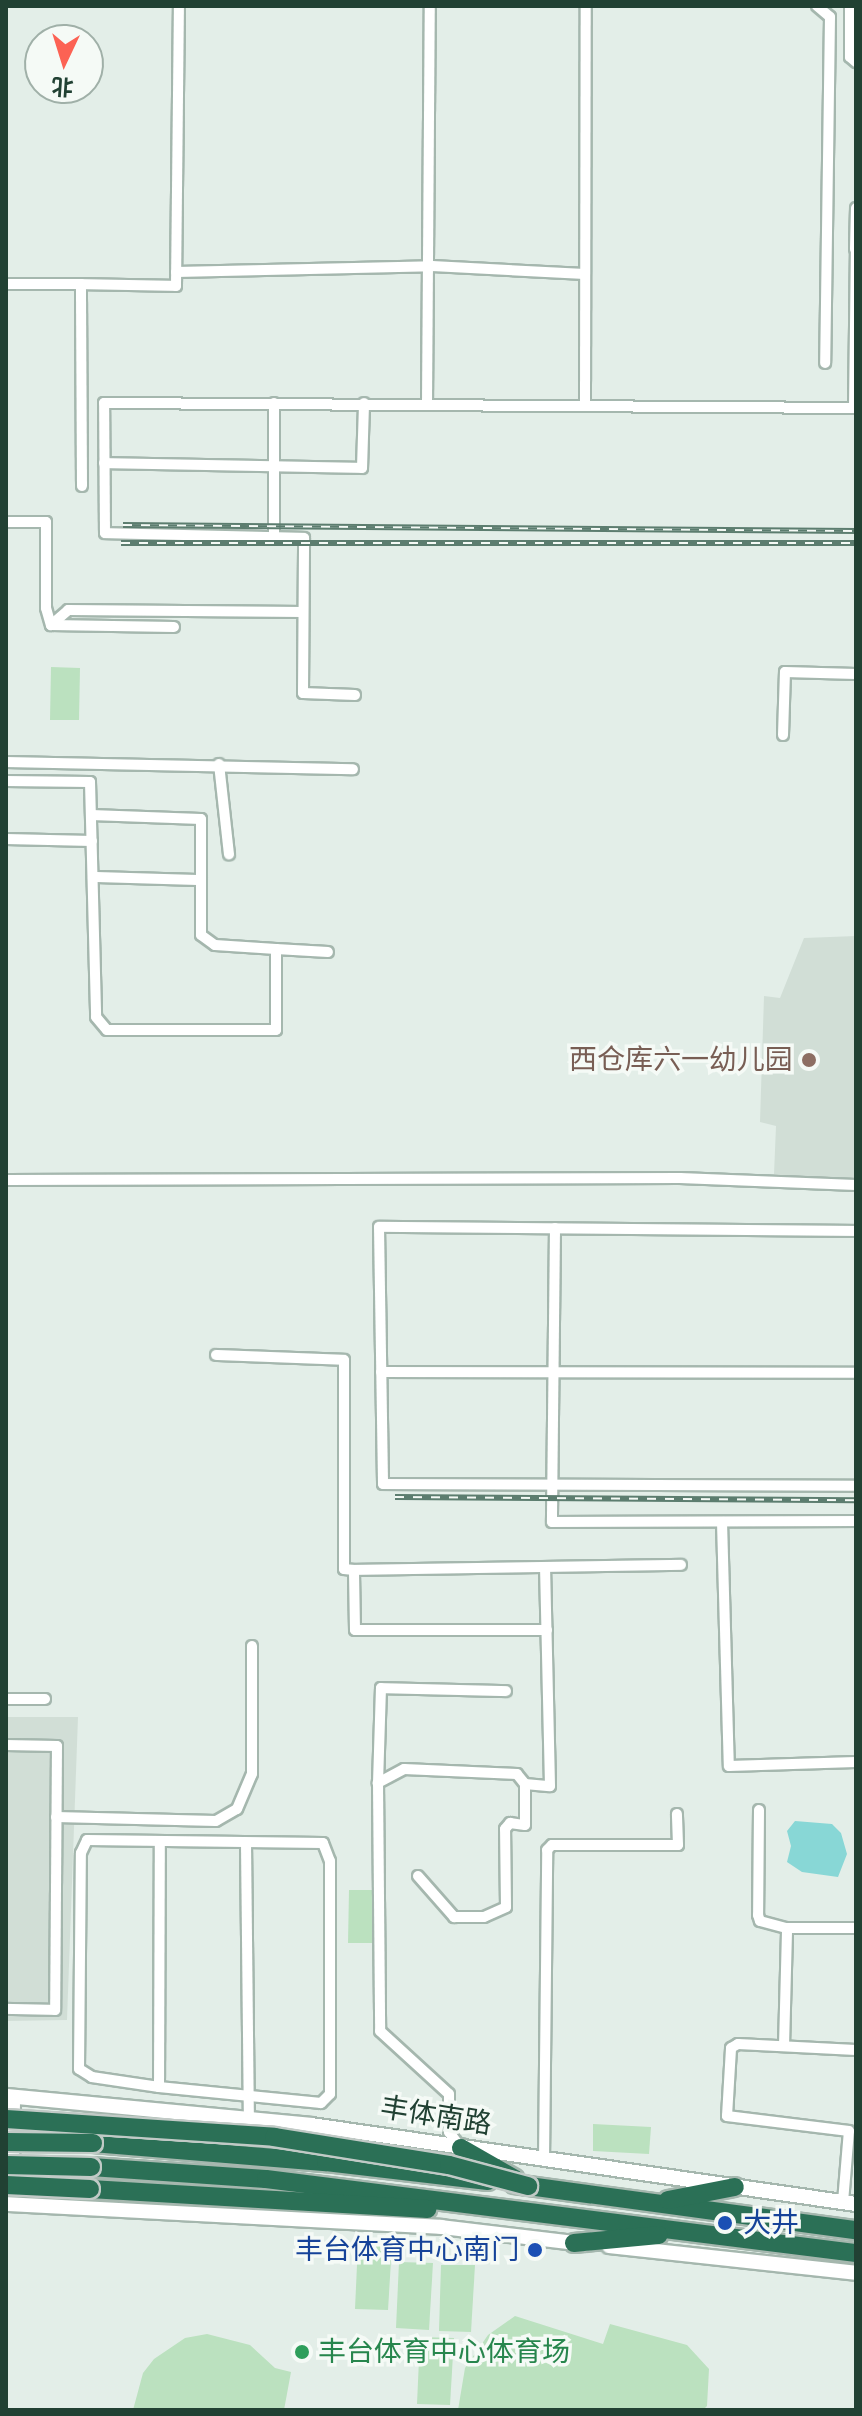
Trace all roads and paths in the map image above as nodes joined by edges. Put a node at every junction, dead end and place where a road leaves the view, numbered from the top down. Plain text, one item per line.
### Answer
1 (179, 6) edge
2 (430, 6) edge
3 (586, 6) edge
4 (817, 6) edge
5 (850, 6) edge
6 (856, 62) edge
7 (856, 208) edge
8 (855, 249) edge
9 (428, 267) junction
10 (176, 272) junction
11 (585, 274) junction
12 (6, 284) edge
13 (81, 284) junction
14 (825, 363) dead end
15 (274, 403) junction
16 (364, 403) junction
17 (427, 403) junction
18 (585, 403) junction
19 (855, 408) edge
20 (104, 463) junction
21 (275, 466) junction
22 (82, 486) dead end
23 (6, 522) edge
24 (274, 538) junction
25 (303, 612) junction
26 (51, 625) junction
27 (174, 627) dead end
28 (856, 674) edge
29 (355, 695) dead end
30 (783, 735) dead end
31 (6, 762) edge
32 (219, 764) junction
33 (353, 769) dead end
34 (6, 781) edge
35 (91, 815) junction
36 (6, 839) edge
37 (92, 841) junction
38 (229, 854) dead end
39 (93, 877) junction
40 (201, 880) junction
41 (276, 949) junction
42 (328, 952) dead end
43 (6, 1180) edge
44 (856, 1185) edge
45 (555, 1228) junction
46 (856, 1231) edge
47 (216, 1355) dead end
48 (381, 1372) junction
49 (553, 1373) junction
50 (856, 1373) edge
51 (552, 1486) junction
52 (856, 1486) edge
53 (856, 1521) edge
54 (722, 1522) junction
55 (681, 1565) dead end
56 (545, 1567) junction
57 (354, 1570) junction
58 (547, 1630) junction
59 (252, 1646) dead end
60 (506, 1691) dead end
61 (6, 1699) edge
62 (45, 1699) dead end
63 (6, 1745) edge
64 (856, 1762) edge
65 (378, 1783) junction
66 (525, 1784) junction
67 (759, 1810) dead end
68 (677, 1814) dead end
69 (56, 1817) junction
70 (160, 1842) junction
71 (246, 1843) junction
72 (418, 1876) dead end
73 (787, 1928) junction
74 (856, 1928) edge
75 (6, 2009) edge
76 (784, 2046) junction
77 (856, 2050) edge
78 (159, 2087) junction
79 (10, 2096) edge
80 (249, 2096) junction
81 (249, 2118) junction
82 (6, 2119) edge
83 (6, 2142) edge
84 (461, 2148) junction
85 (544, 2161) junction
86 (6, 2165) edge
87 (6, 2185) edge
88 (528, 2186) junction
89 (735, 2187) junction
90 (649, 2203) junction
91 (849, 2203) edge
92 (9, 2204) edge
93 (579, 2216) junction
94 (856, 2230) edge
95 (689, 2233) junction
96 (574, 2243) junction
97 (856, 2253) edge
98 (856, 2273) edge

1 - 10 street
2 - 9 street
3 - 11 street
4 - 14 street
5 - 6 street
7 - 8 street
8 - 19 street
9 - 10 street
9 - 11 street
9 - 17 street
10 - 13 street
11 - 18 street
12 - 13 street
13 - 22 street
15 - 16 street
15 - 20 street
15 - 21 street
16 - 17 street
16 - 21 street
17 - 18 street
18 - 19 street
20 - 21 street
20 - 24 street
21 - 24 street
23 - 26 street
24 - 25 street
25 - 26 street
25 - 29 street
26 - 27 street
28 - 30 street
31 - 32 street
32 - 33 street
32 - 38 street
34 - 35 street
35 - 37 street
35 - 40 street
36 - 37 street
37 - 39 street
39 - 40 street
39 - 41 street
40 - 41 street
41 - 42 street
43 - 44 street
45 - 46 street
45 - 48 street
45 - 49 street
47 - 57 street
48 - 49 street
48 - 51 street
49 - 50 street
49 - 51 street
51 - 52 street
51 - 54 street
53 - 54 street
54 - 64 street
55 - 56 street
56 - 57 street
56 - 58 street
57 - 58 street
58 - 66 street
59 - 69 street
60 - 65 street
61 - 62 street
63 - 69 street
65 - 66 street
65 - 84 street
66 - 72 street
67 - 73 street
68 - 85 street
69 - 75 street
70 - 71 street
70 - 78 street
70 - 78 street
71 - 80 street
71 - 80 street
73 - 74 street
73 - 76 street
76 - 77 street
76 - 91 street
78 - 80 street
79 - 81 street, 丰体南路
79 - 92 street
80 - 81 street
81 - 84 street, 丰体南路
82 - 88 highway, bridge
83 - 88 highway, 丰体南路, bridge
84 - 85 street, 丰体南路
84 - 88 highway
85 - 89 street, 丰体南路
86 - 93 highway, bridge
87 - 93 highway, bridge
88 - 90 highway, 丰体南路
89 - 90 highway
89 - 91 street, 丰体南路
90 - 94 highway, 丰体南路
92 - 96 street
93 - 95 highway
95 - 96 highway
95 - 97 highway
96 - 98 street

